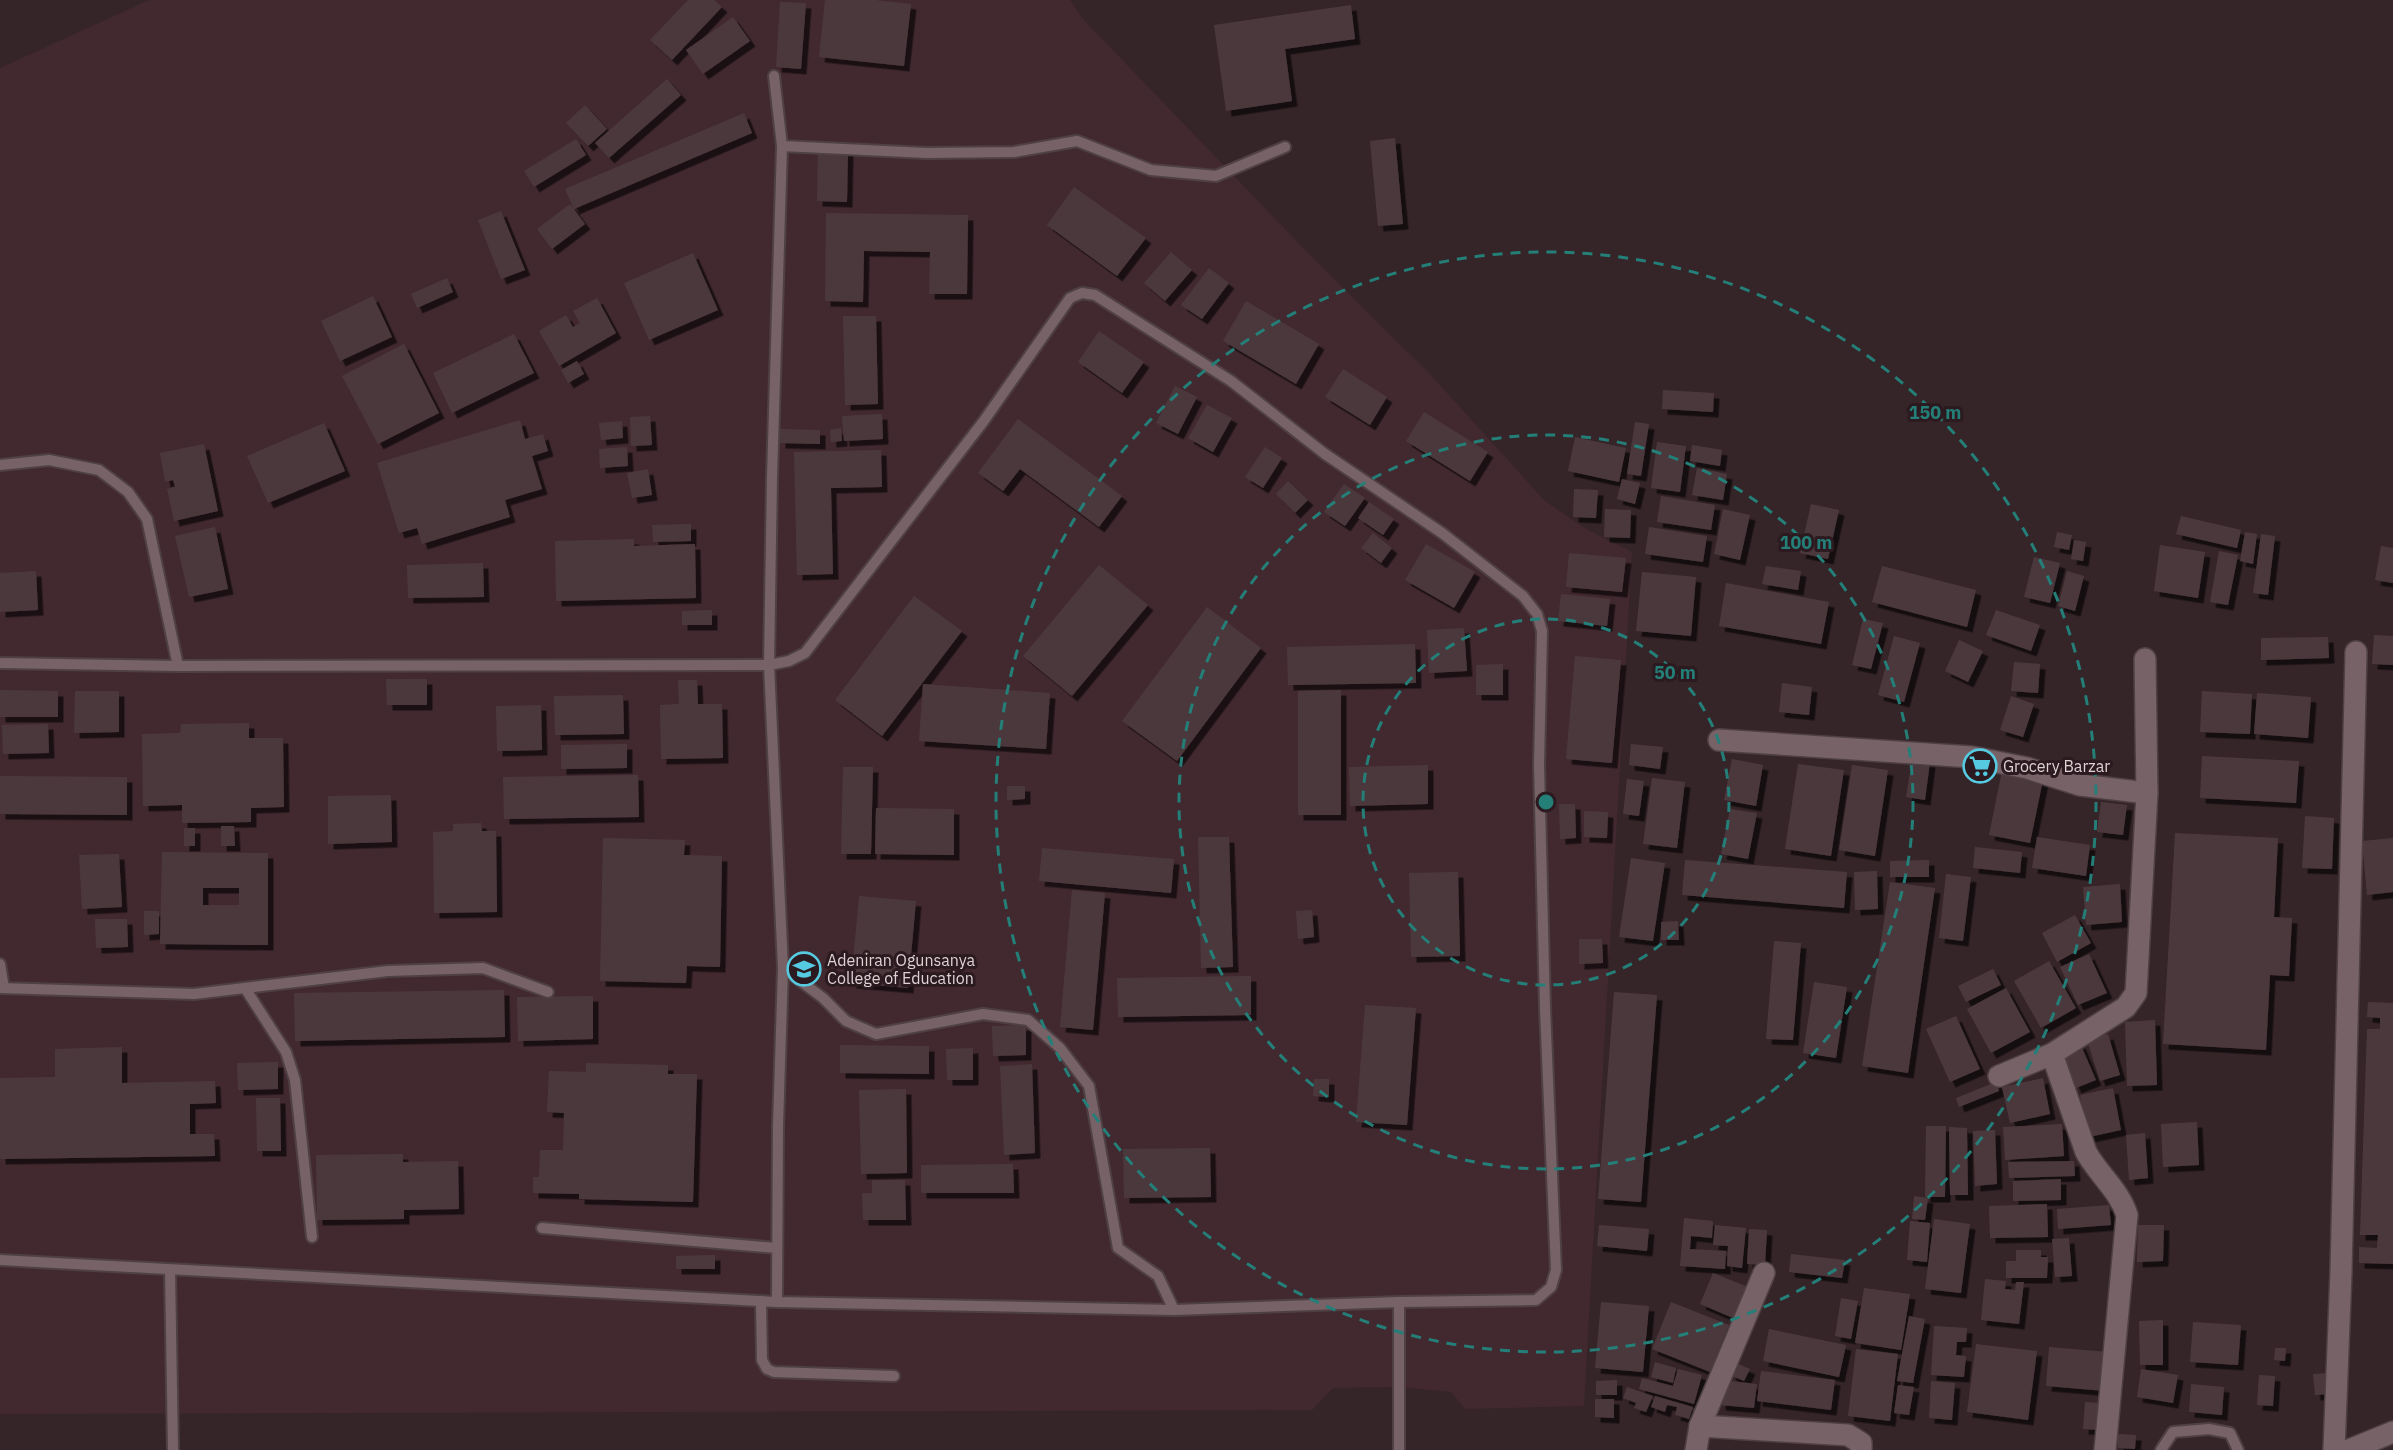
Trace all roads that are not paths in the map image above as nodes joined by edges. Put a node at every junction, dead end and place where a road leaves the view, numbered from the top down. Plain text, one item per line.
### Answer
1 (774, 76) dead end
2 (782, 146) junction
3 (1285, 147) dead end
4 (0, 465) edge
5 (2356, 652) dead end
6 (2145, 659) dead end
7 (0, 663) edge
8 (769, 665) junction
9 (178, 666) junction
10 (1719, 740) dead end
11 (2147, 793) junction
12 (0, 964) edge
13 (783, 968) junction
14 (2, 988) edge
15 (245, 988) junction
16 (548, 992) dead end
17 (2052, 1054) junction
18 (1999, 1076) dead end
19 (542, 1228) dead end
20 (312, 1237) dead end
21 (777, 1248) junction
22 (0, 1260) edge
23 (170, 1270) junction
24 (1764, 1274) dead end
25 (761, 1301) junction
26 (777, 1302) junction
27 (1399, 1302) junction
28 (1174, 1310) junction
29 (894, 1376) dead end
30 (1700, 1426) junction
31 (2393, 1432) edge
32 (173, 1450) edge
33 (1399, 1450) edge
34 (1696, 1450) edge
35 (1861, 1450) edge
36 (2105, 1450) edge
37 (2162, 1450) edge
38 (2238, 1450) edge
39 (2334, 1450) edge
40 (2349, 1450) edge

1 - 2 lane
2 - 3 lane
2 - 8 lane
4 - 9 lane
5 - 39 street
6 - 11 street
7 - 9 lane
8 - 9 lane
8 - 13 lane
8 - 27 lane
10 - 11 street
11 - 17 street
12 - 14 lane
13 - 21 lane
13 - 28 lane
14 - 15 lane
15 - 16 lane
15 - 20 lane
17 - 18 street
17 - 36 street
19 - 21 lane
21 - 26 lane
22 - 23 lane
23 - 25 lane
23 - 32 lane
24 - 30 street
25 - 26 lane
25 - 29 lane
26 - 28 lane
27 - 28 lane
27 - 33 lane
30 - 34 street
30 - 35 street
31 - 40 street
37 - 38 lane

